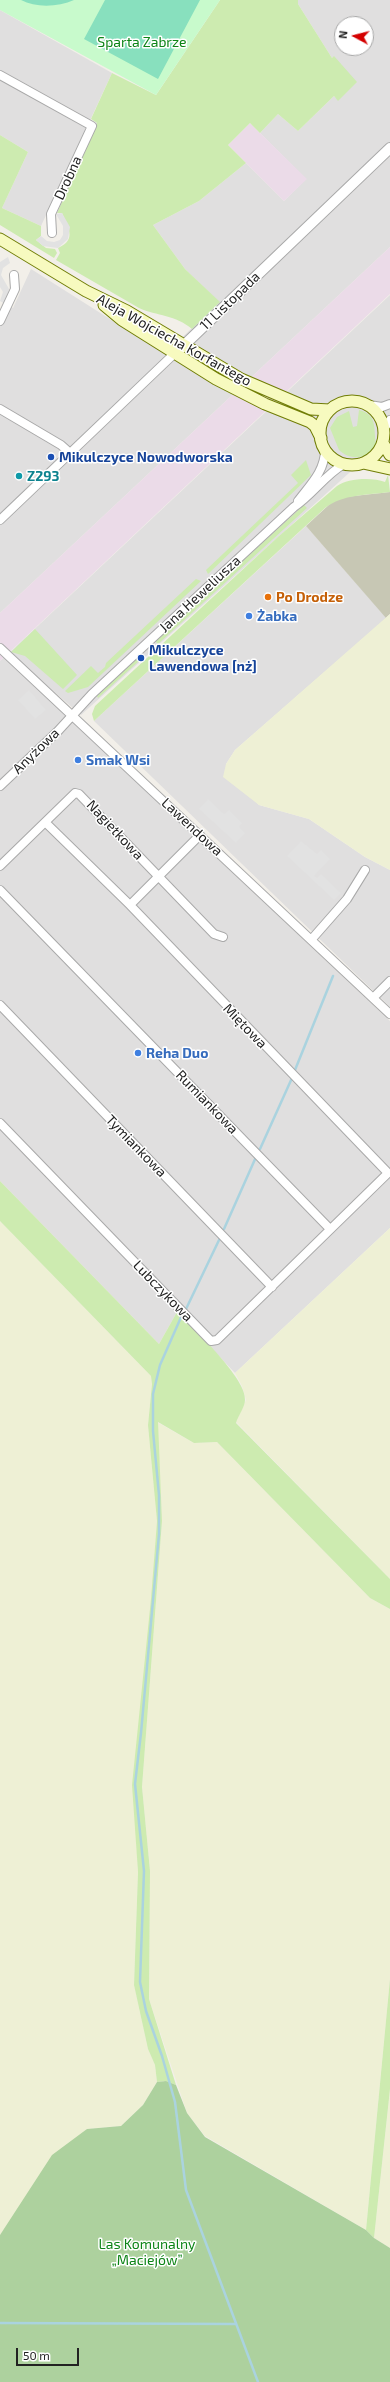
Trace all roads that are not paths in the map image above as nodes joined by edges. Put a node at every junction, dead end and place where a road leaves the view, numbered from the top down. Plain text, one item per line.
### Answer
1 (0, 75) edge
2 (390, 148) edge
3 (52, 233) dead end
4 (0, 239) edge
5 (14, 275) dead end
6 (0, 321) edge
7 (179, 350) junction
8 (390, 404) edge
9 (369, 405) junction
10 (0, 410) edge
11 (330, 410) junction
12 (387, 424) edge
13 (321, 438) junction
14 (383, 443) junction
15 (325, 450) junction
16 (70, 453) junction
17 (390, 455) edge
18 (363, 463) junction
19 (344, 464) junction
20 (390, 469) edge
21 (294, 507) junction
22 (0, 520) edge
23 (0, 648) edge
24 (72, 715) junction
25 (0, 786) edge
26 (46, 823) junction
27 (200, 835) junction
28 (0, 866) edge
29 (365, 870) dead end
30 (159, 877) junction
31 (0, 890) edge
32 (130, 905) junction
33 (222, 937) dead end
34 (311, 940) junction
35 (390, 981) edge
36 (373, 998) junction
37 (0, 1005) edge
38 (390, 1014) edge
39 (0, 1124) edge
40 (330, 1229) junction
41 (272, 1287) junction

1 - 3 street, Drobna
2 - 7 street, 11 Listopada
4 - 7 main road, Aleja Wojciecha Korfantego
5 - 6 street
7 - 11 main road, Aleja Wojciecha Korfantego
7 - 13 main road, Aleja Wojciecha Korfantego
7 - 16 street, 11 Listopada
8 - 9 street
9 - 11 main road
9 - 12 main road
10 - 16 street
11 - 13 main road
12 - 14 main road
13 - 15 main road
14 - 17 main road
14 - 18 main road
15 - 19 main road
15 - 21 street, Jana Heweliusza
16 - 22 street, 11 Listopada
18 - 19 main road
18 - 20 main road
19 - 21 street, Jana Heweliusza
21 - 24 street, Jana Heweliusza
23 - 24 street, Lawendowa
24 - 25 street, Anyżowa
24 - 27 street, Lawendowa
26 - 28 street, Nagietkowa
26 - 30 street, Nagietkowa
26 - 32 street, Miętowa
27 - 30 street
27 - 34 street, Lawendowa
29 - 34 street
30 - 32 street
30 - 33 street, Nagietkowa
31 - 40 street, Rumiankowa
32 - 40 street, Miętowa
34 - 36 street, Lawendowa
35 - 36 street
36 - 38 street, Lawendowa
37 - 41 street, Tymiankowa
39 - 41 street, Lubczykowa
40 - 41 street, Lubczykowa

